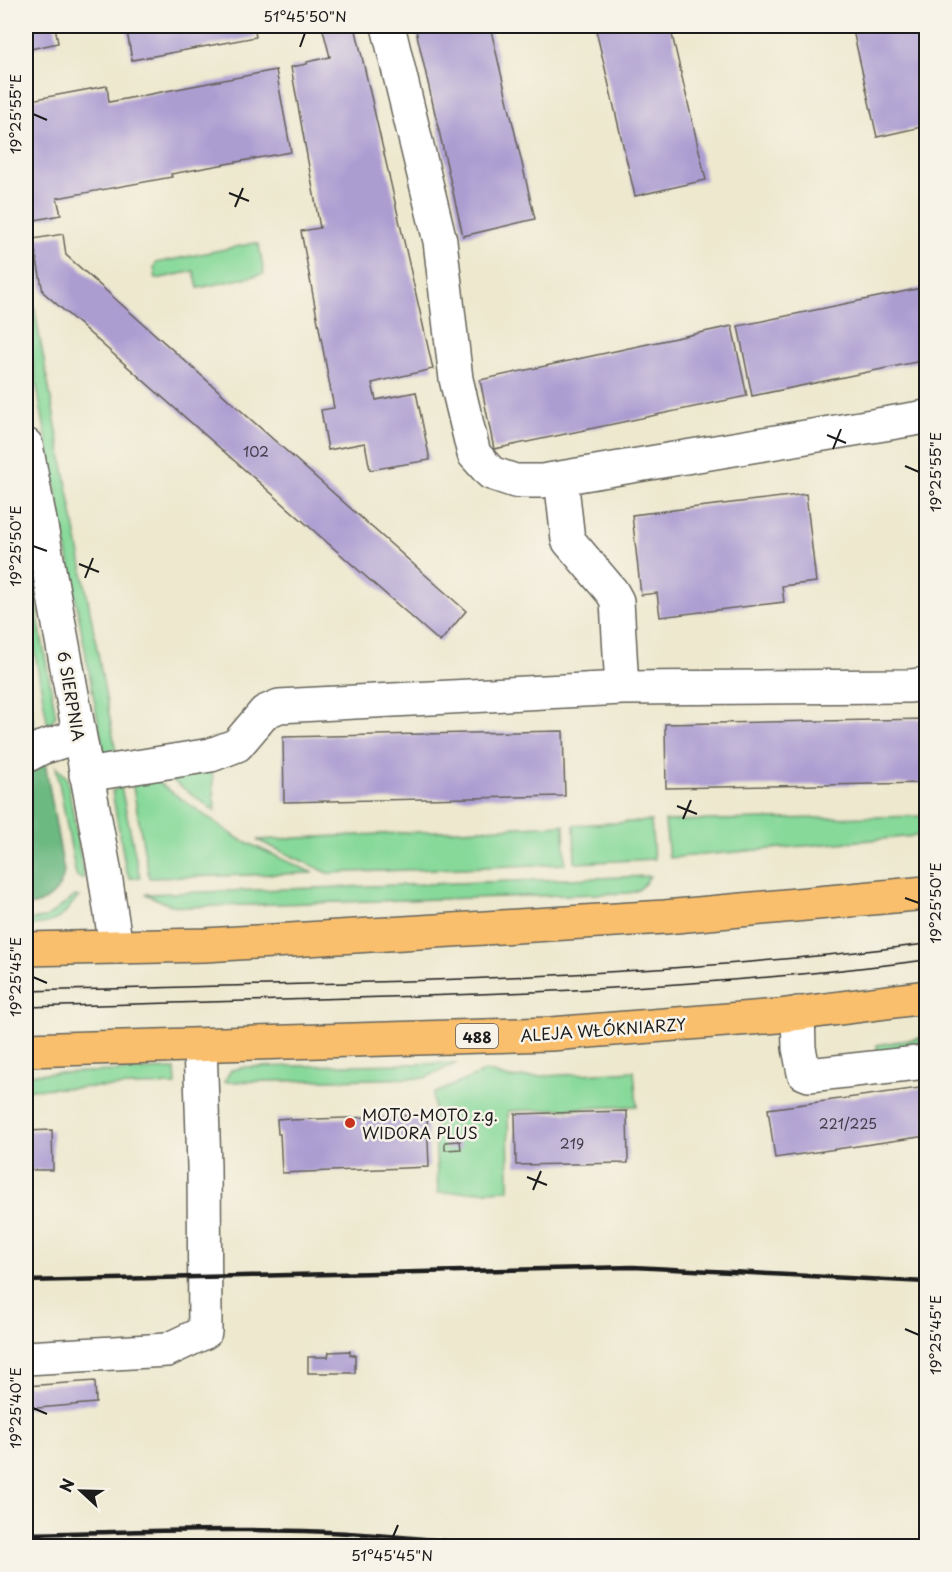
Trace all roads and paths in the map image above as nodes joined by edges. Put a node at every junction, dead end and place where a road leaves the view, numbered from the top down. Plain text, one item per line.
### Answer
1 (388, 26) edge
2 (927, 417) edge
3 (26, 445) edge
4 (561, 478) junction
5 (927, 684) edge
6 (622, 688) junction
7 (79, 736) junction
8 (26, 756) edge
9 (86, 775) junction
10 (927, 893) edge
11 (116, 947) junction
12 (26, 949) edge
13 (927, 998) edge
14 (798, 1013) junction
15 (200, 1045) junction
16 (26, 1050) edge
17 (927, 1062) edge
18 (26, 1358) edge

1 - 4 street
2 - 4 street
3 - 7 street, 6 SIERPNIA
4 - 6 street
5 - 6 street
6 - 9 street
7 - 8 street
7 - 9 street, 6 SIERPNIA
9 - 11 street, 6 SIERPNIA
10 - 11 main road
11 - 12 main road
13 - 14 main road, ALEJA WŁÓKNIARZY / 488
14 - 15 main road, ALEJA WŁÓKNIARZY / 488
14 - 17 street
15 - 16 main road, ALEJA WŁÓKNIARZY / 488
15 - 18 street

